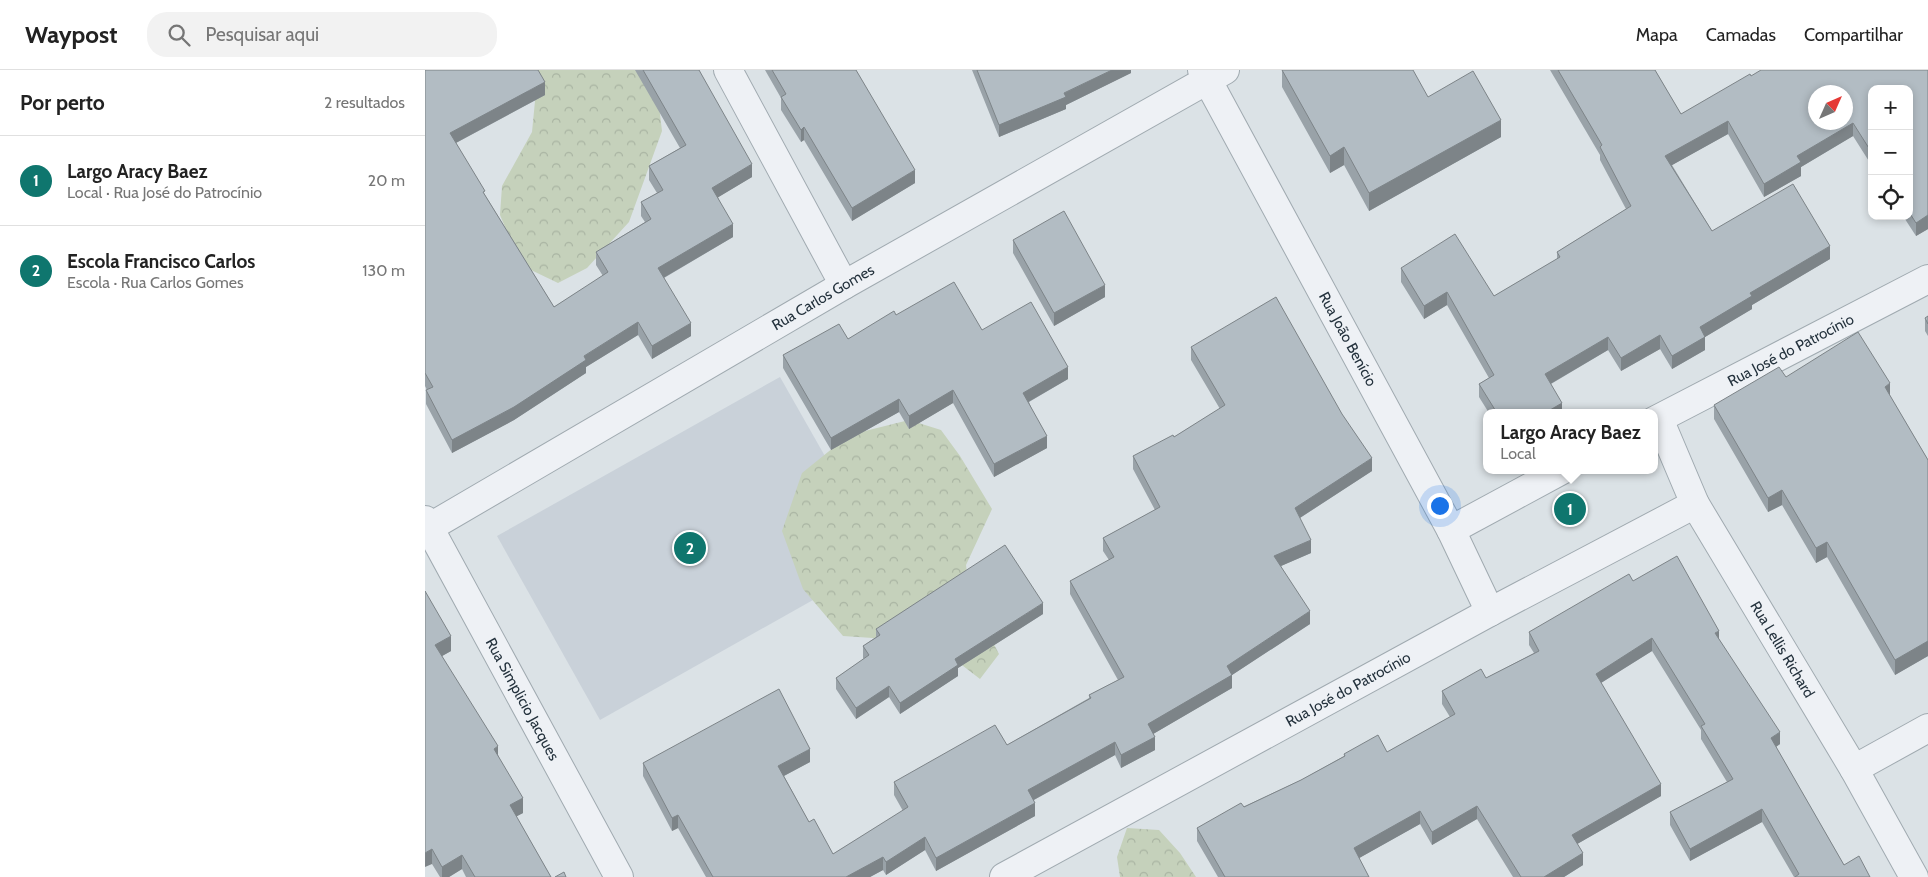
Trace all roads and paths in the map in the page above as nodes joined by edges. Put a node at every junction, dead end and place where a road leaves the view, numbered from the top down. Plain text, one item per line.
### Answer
1 (727, 70) edge
2 (1211, 73) edge
3 (1928, 279) edge
4 (844, 285) junction
5 (1658, 419) edge
6 (1658, 424) edge
7 (1555, 474) edge
8 (1695, 504) junction
9 (426, 526) edge
10 (1451, 530) junction
11 (1490, 612) junction
12 (1928, 728) edge
13 (1854, 769) junction
14 (619, 877) edge
15 (1004, 877) edge
16 (1914, 877) edge

1 - 4 street
2 - 4 street, Rua Carlos Gomes
2 - 10 street, Rua João Benício
3 - 5 street, Rua José do Patrocínio
4 - 9 street, Rua Carlos Gomes
6 - 8 street, Rua Lellis Richard
7 - 10 street
8 - 11 street, Rua José do Patrocínio
8 - 13 street, Rua Lellis Richard
9 - 14 street, Rua Simplicio Jacques
10 - 11 street, Rua João Benício
11 - 15 street, Rua José do Patrocínio
12 - 13 street
13 - 16 street, Rua Lellis Richard

